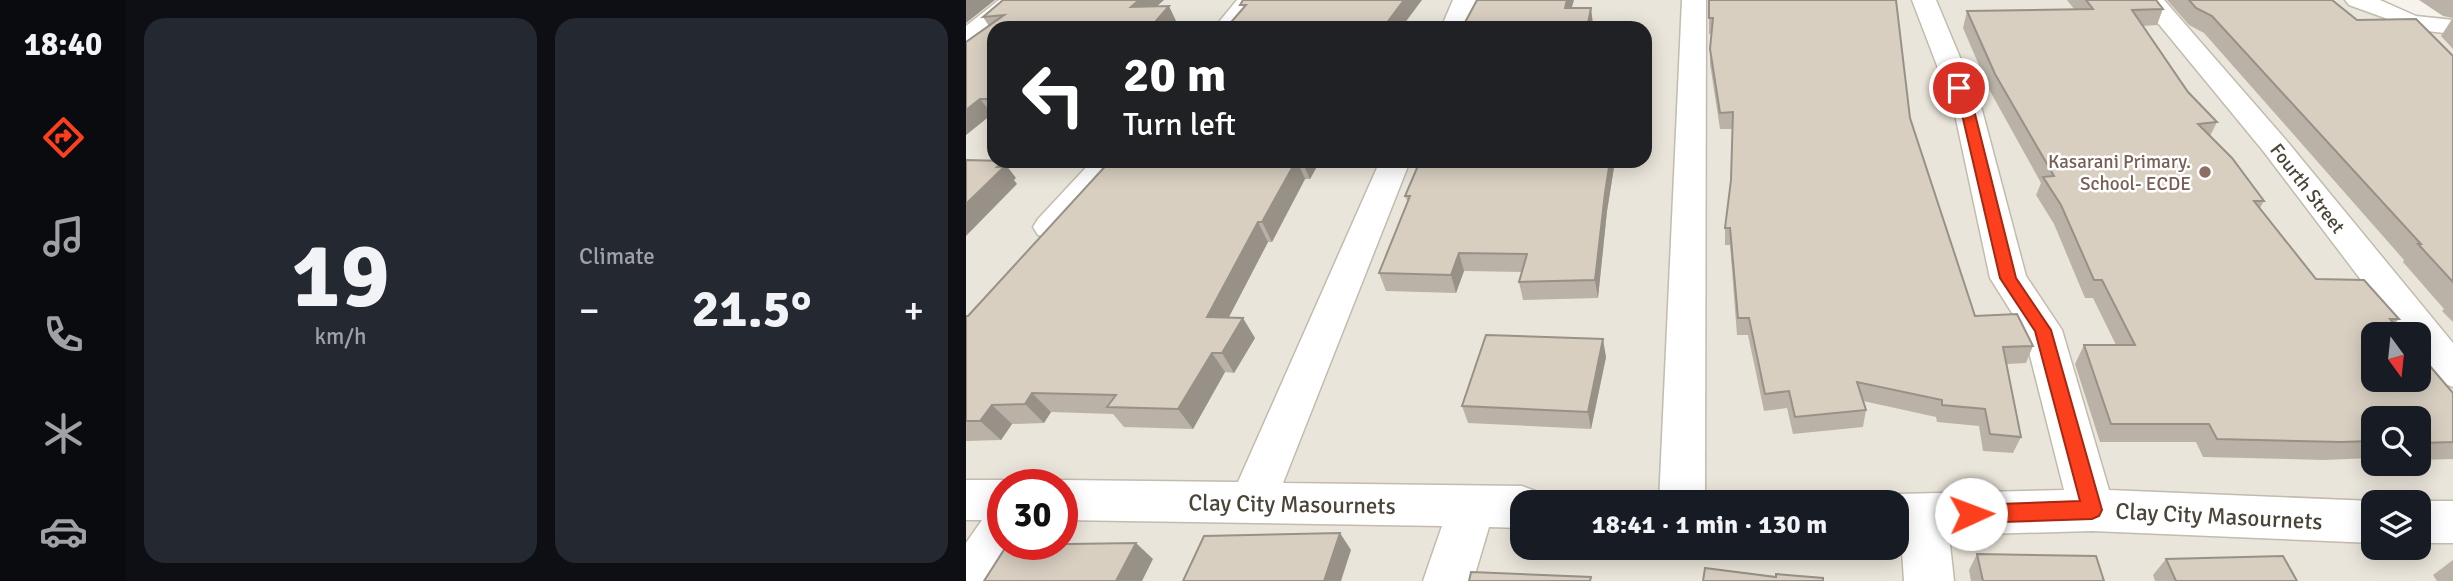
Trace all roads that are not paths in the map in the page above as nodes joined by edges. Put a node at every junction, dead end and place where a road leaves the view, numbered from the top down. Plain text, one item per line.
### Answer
1 (1014, 0) edge
2 (1251, 0) edge
3 (1465, 0) edge
4 (1694, 0) edge
5 (1924, 0) edge
6 (2357, 0) edge
7 (2155, 5) edge
8 (987, 21) edge
9 (987, 21) edge
10 (1232, 21) edge
11 (1456, 21) edge
12 (2410, 23) junction
13 (2453, 27) edge
14 (966, 38) edge
15 (2436, 51) edge
16 (1103, 168) edge
17 (1392, 168) edge
18 (1031, 250) edge
19 (2453, 371) edge
20 (1682, 490) edge
21 (966, 500) edge
22 (987, 500) edge
23 (1078, 500) edge
24 (1252, 502) junction
25 (1510, 507) edge
26 (1471, 508) junction
27 (2092, 510) junction
28 (1910, 515) edge
29 (2361, 521) edge
30 (2431, 522) edge
31 (2453, 522) edge
32 (987, 553) edge
33 (969, 581) edge
34 (1448, 581) edge
35 (1929, 581) edge

1 - 8 street
2 - 10 street
3 - 11 street
4 - 20 street
5 - 27 street
6 - 12 street
7 - 19 street, Fourth Street
9 - 14 street
12 - 13 street
12 - 15 street
16 - 18 street
17 - 24 street
21 - 22 street
23 - 24 street, Clay City Masournets
24 - 26 street, Clay City Masournets
25 - 26 street, Clay City Masournets
26 - 34 street
27 - 28 street, Clay City Masournets
27 - 29 street, Clay City Masournets
28 - 35 street
30 - 31 street
32 - 33 street

